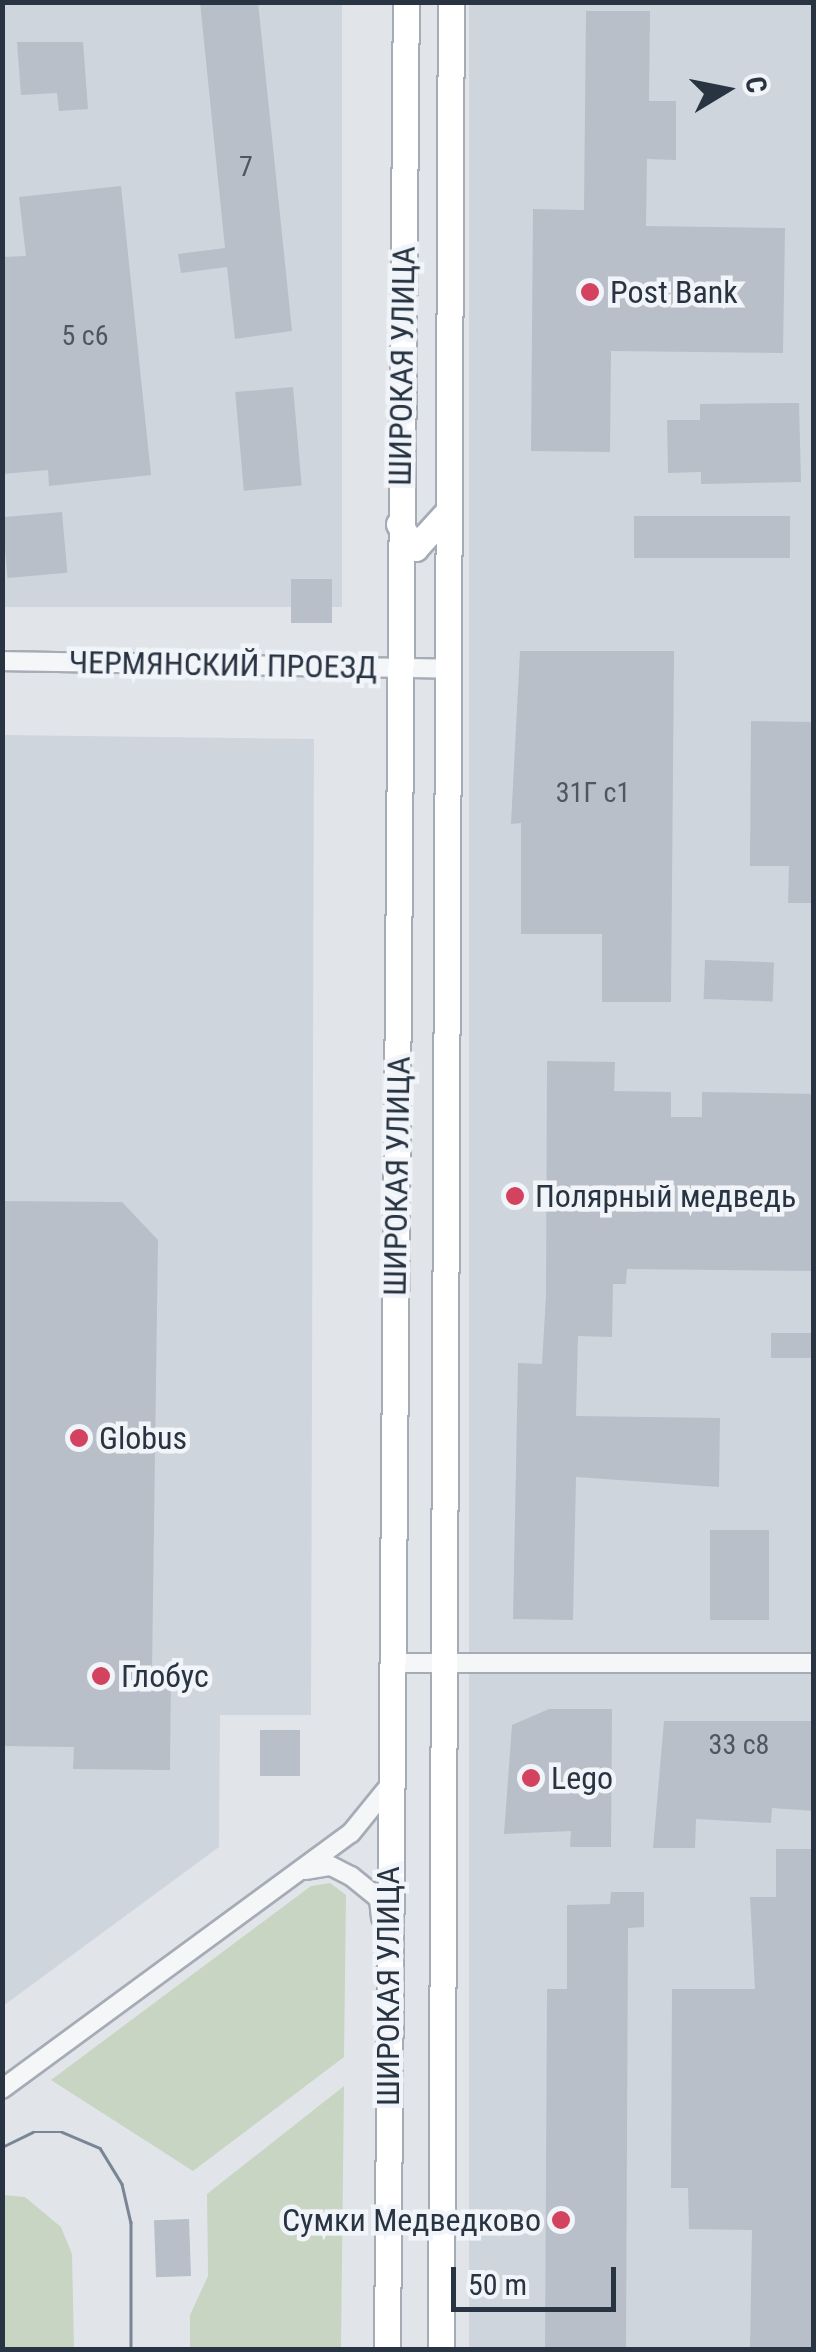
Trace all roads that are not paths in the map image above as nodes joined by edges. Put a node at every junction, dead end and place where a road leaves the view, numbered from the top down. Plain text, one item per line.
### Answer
1 (406, 2) edge
2 (451, 2) edge
3 (445, 516) junction
4 (399, 524) junction
5 (2, 661) edge
6 (396, 668) junction
7 (444, 669) junction
8 (390, 1663) junction
9 (439, 1663) junction
10 (814, 1663) edge
11 (390, 1786) junction
12 (300, 1871) junction
13 (387, 1963) junction
14 (2, 2089) edge
15 (387, 2350) edge
16 (442, 2350) edge

1 - 4 main road, ШИРОКАЯ УЛИЦА
2 - 3 main road, ШИРОКАЯ УЛИЦА
3 - 4 main road
3 - 7 main road, ШИРОКАЯ УЛИЦА
4 - 6 main road, ШИРОКАЯ УЛИЦА
5 - 6 street, ЧЕРМЯНСКИЙ ПРОЕЗД
6 - 7 street, ЧЕРМЯНСКИЙ ПРОЕЗД
6 - 8 main road, ШИРОКАЯ УЛИЦА
7 - 9 main road, ШИРОКАЯ УЛИЦА
8 - 9 street
8 - 11 main road, ШИРОКАЯ УЛИЦА
9 - 10 street
9 - 16 main road, ШИРОКАЯ УЛИЦА
11 - 12 street
11 - 13 main road, ШИРОКАЯ УЛИЦА
12 - 13 street
12 - 14 street
13 - 15 main road, ШИРОКАЯ УЛИЦА

